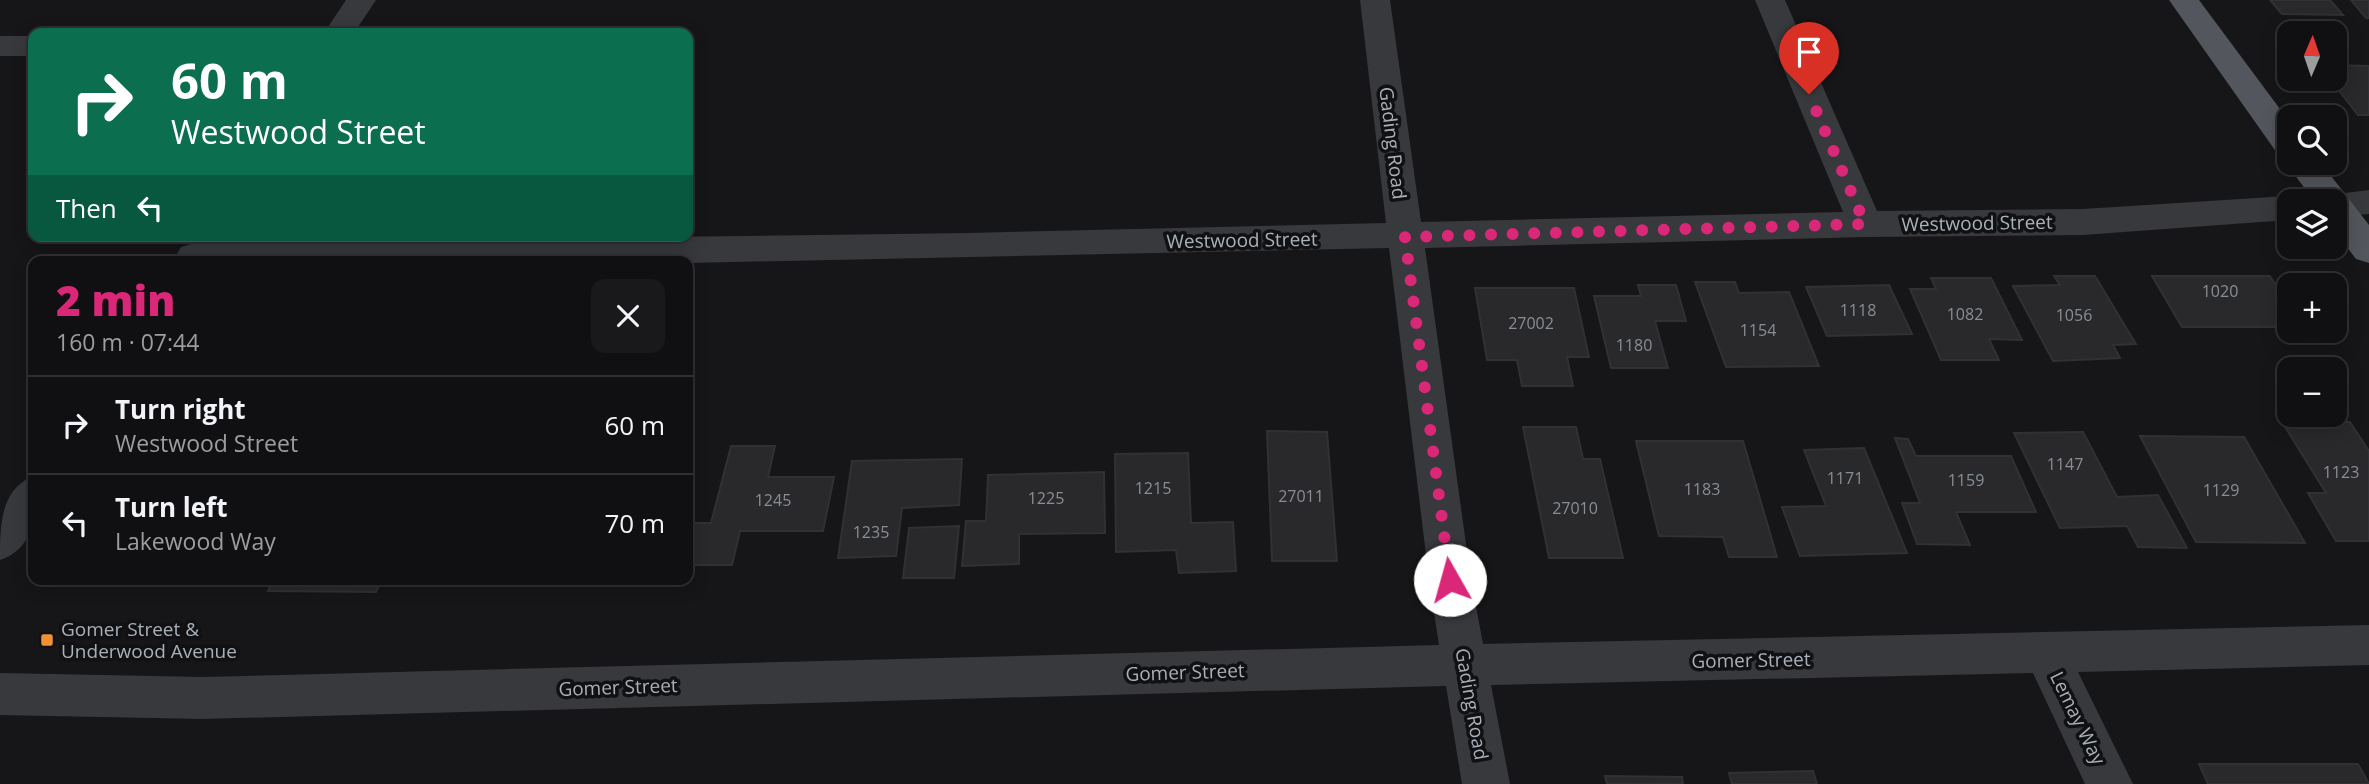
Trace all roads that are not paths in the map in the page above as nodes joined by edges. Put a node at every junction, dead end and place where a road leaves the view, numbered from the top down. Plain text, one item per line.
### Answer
1 (360, 0) edge
2 (1375, 0) edge
3 (1770, 0) edge
4 (2184, 0) edge
5 (342, 28) edge
6 (0, 46) edge
7 (28, 46) edge
8 (2277, 128) edge
9 (2312, 175) edge
10 (2323, 189) edge
11 (2369, 202) edge
12 (2347, 203) edge
13 (2277, 209) edge
14 (2347, 221) edge
15 (1865, 224) junction
16 (1405, 237) junction
17 (2369, 250) edge
18 (197, 251) edge
19 (28, 500) edge
20 (0, 542) edge
21 (2369, 645) edge
22 (2046, 653) junction
23 (1465, 666) junction
24 (0, 694) edge
25 (1486, 784) edge
26 (2109, 784) edge

1 - 5 street
2 - 16 street, Gading Road
3 - 15 street
4 - 8 main road
6 - 7 street
9 - 10 main road
11 - 12 street
13 - 15 street, Westwood Street
14 - 17 main road
15 - 16 street, Westwood Street
16 - 18 street, Westwood Street
16 - 23 street, Gading Road
19 - 20 street
21 - 22 street, Gomer Street
22 - 23 street, Gomer Street
22 - 26 street, Lemay Way
23 - 24 street, Gomer Street
23 - 25 street, Gading Road

